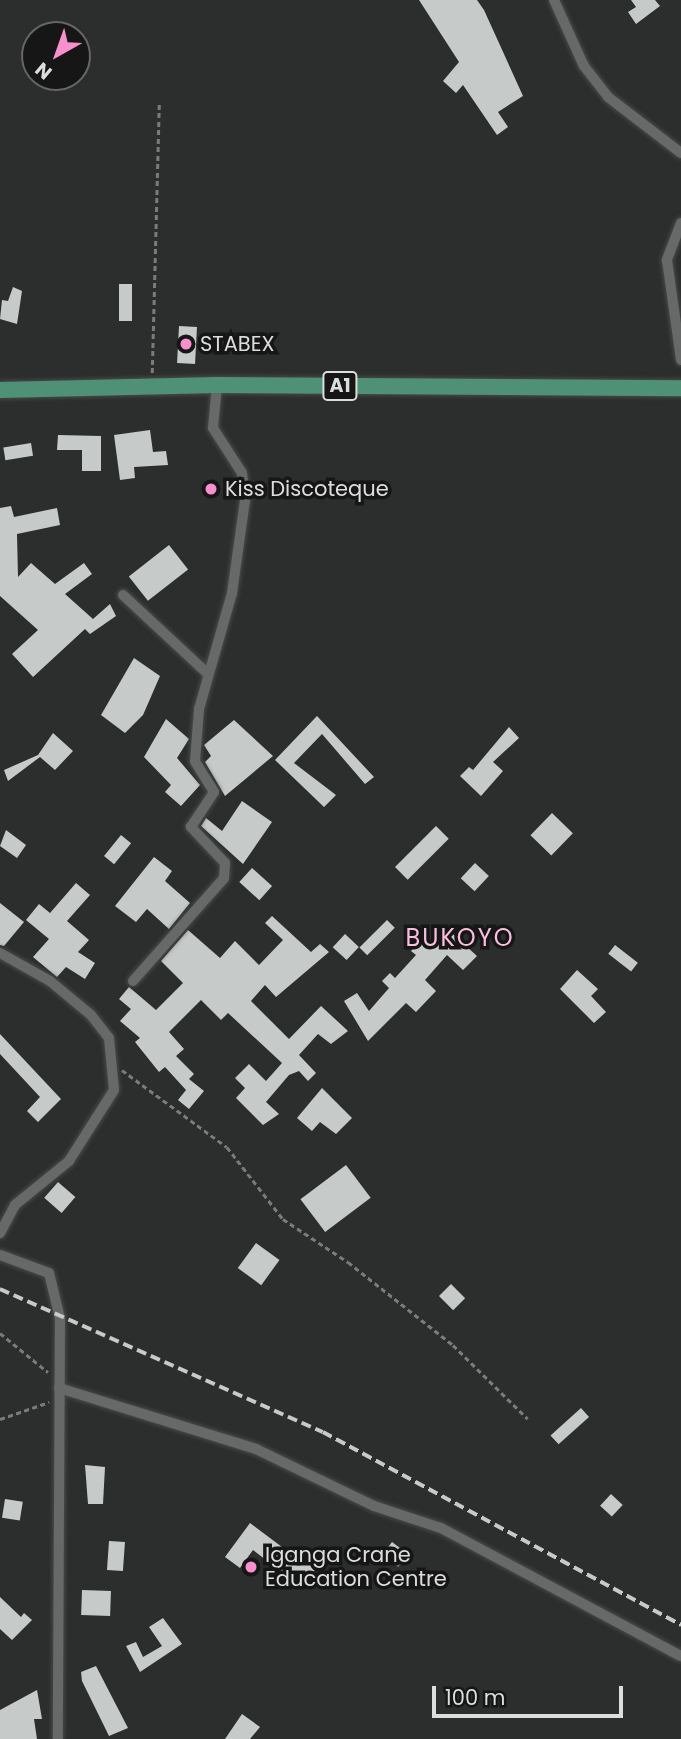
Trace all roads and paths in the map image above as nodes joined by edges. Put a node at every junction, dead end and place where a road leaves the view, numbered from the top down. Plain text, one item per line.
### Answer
1 (554, 0) edge
2 (159, 102) dead end
3 (681, 153) edge
4 (681, 223) edge
5 (681, 360) edge
6 (217, 385) junction
7 (152, 387) junction
8 (681, 388) edge
9 (0, 390) edge
10 (123, 595) dead end
11 (208, 674) junction
12 (0, 953) edge
13 (133, 981) dead end
14 (111, 1062) junction
15 (0, 1233) edge
16 (0, 1255) edge
17 (0, 1333) edge
18 (59, 1393) junction
19 (0, 1419) edge
20 (528, 1419) dead end
21 (681, 1656) edge
22 (58, 1739) edge

1 - 3 street
2 - 7 path
4 - 5 street
6 - 7 main road, A1
6 - 8 main road, A1
6 - 11 street
7 - 9 main road, A1
10 - 11 street
11 - 13 street
12 - 14 street
14 - 15 street
14 - 20 path
16 - 18 street
17 - 18 path
18 - 19 path
18 - 21 street
18 - 22 street

